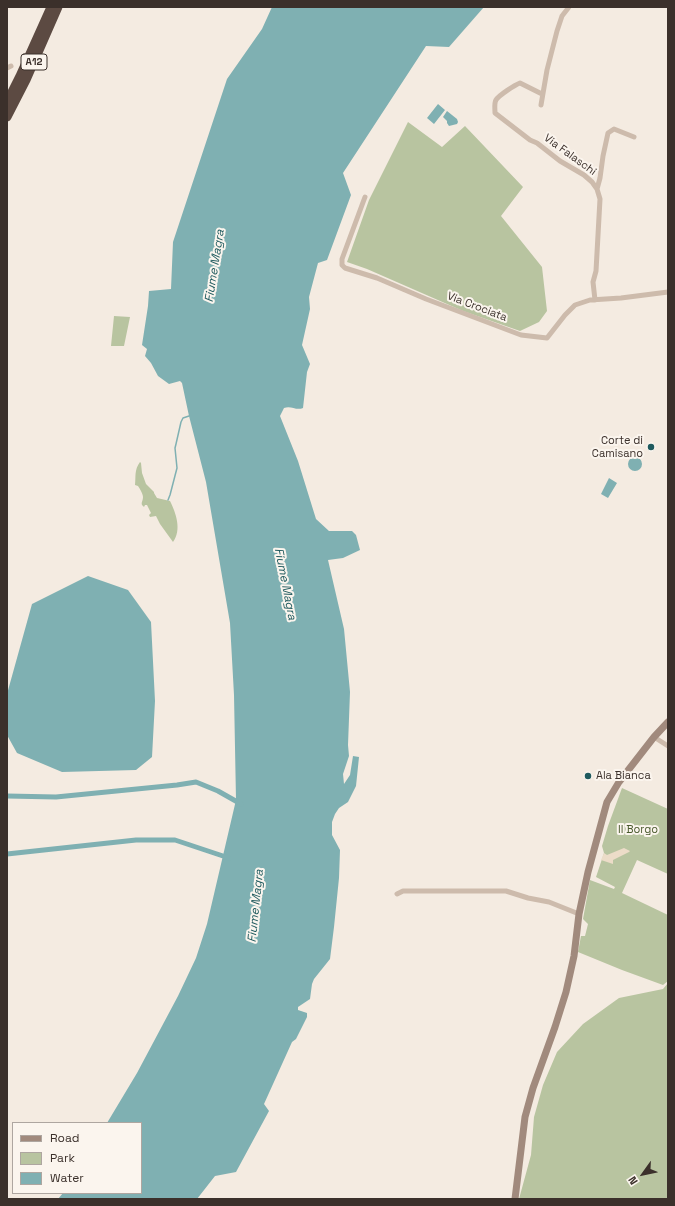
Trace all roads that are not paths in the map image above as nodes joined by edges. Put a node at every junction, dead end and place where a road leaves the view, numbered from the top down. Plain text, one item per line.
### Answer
1 (51, 7) edge
2 (58, 7) edge
3 (569, 7) edge
4 (542, 94) junction
5 (7, 102) edge
6 (541, 105) dead end
7 (7, 117) edge
8 (634, 137) dead end
9 (597, 189) junction
10 (365, 197) dead end
11 (668, 292) edge
12 (595, 300) junction
13 (668, 722) edge
14 (654, 737) junction
15 (668, 746) edge
16 (397, 894) dead end
17 (580, 914) junction
18 (515, 1199) edge

1 - 5 highway, A12
2 - 7 highway, A12
3 - 4 street
4 - 6 street
4 - 9 street, Via Falaschi
8 - 9 street
9 - 12 street, Via Falaschi
10 - 12 street, Via Crociata
11 - 12 street, Via Crociata
13 - 14 main road
14 - 15 street
14 - 17 main road
16 - 17 street
17 - 18 main road

